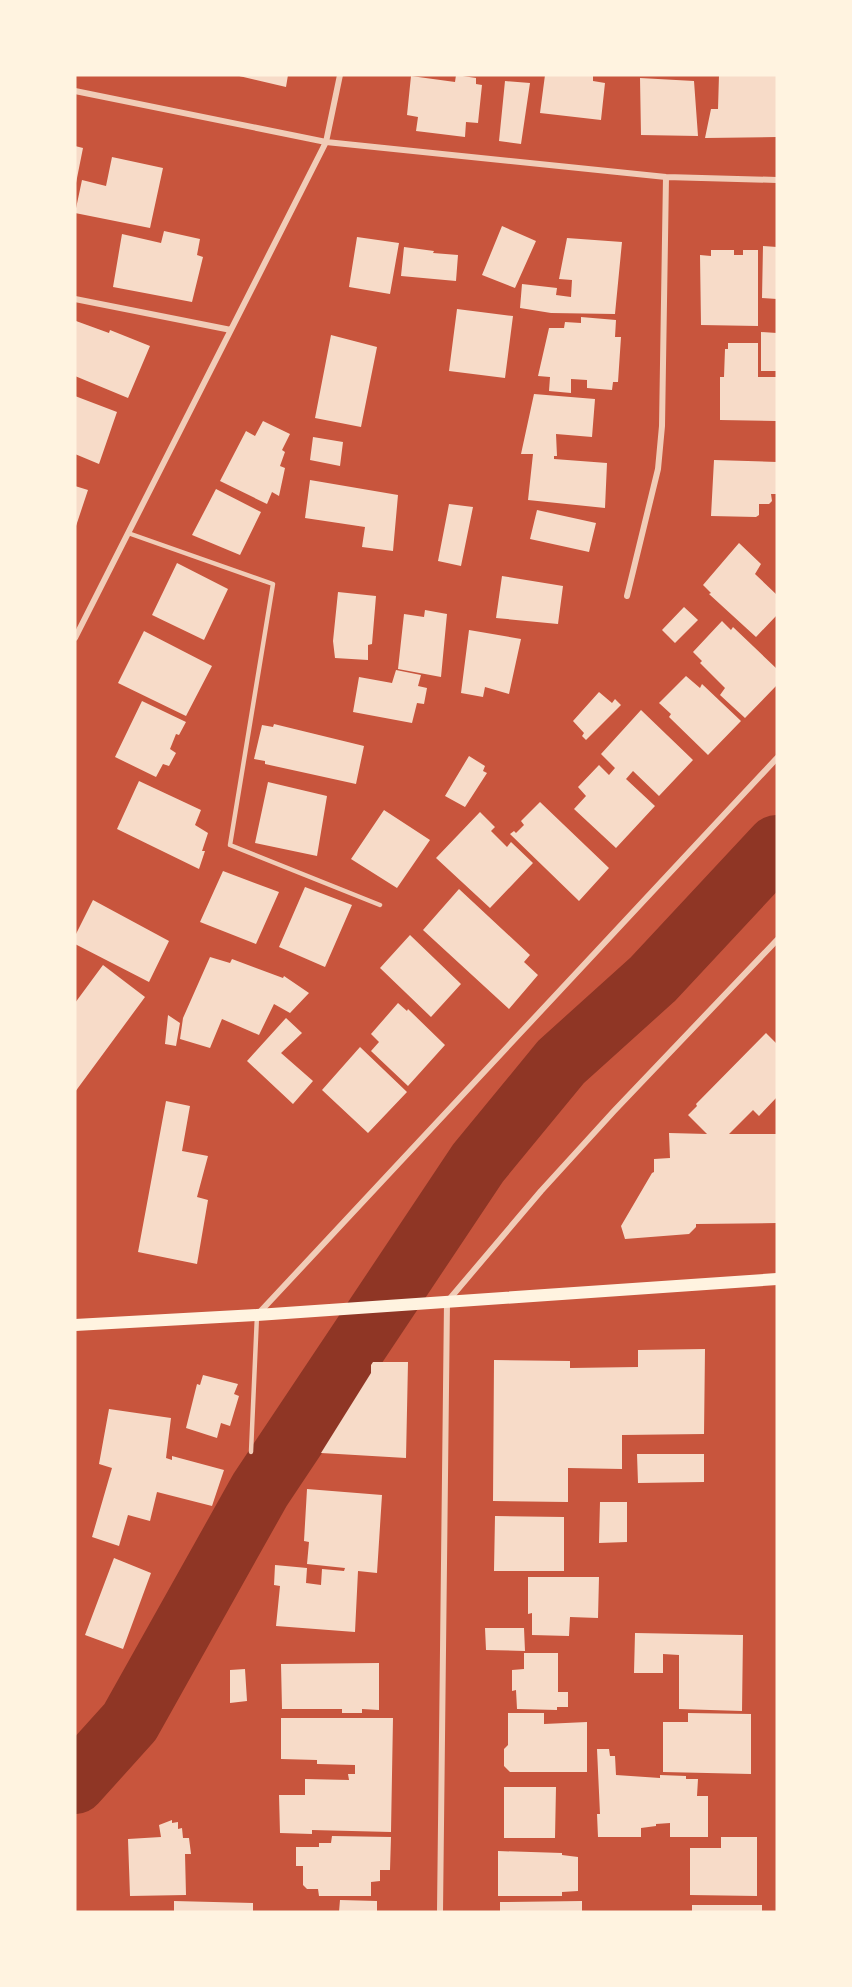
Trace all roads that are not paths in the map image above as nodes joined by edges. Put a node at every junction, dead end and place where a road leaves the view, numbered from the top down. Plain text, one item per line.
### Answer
1 (340, 75) edge
2 (75, 91) edge
3 (326, 142) junction
4 (666, 177) junction
5 (777, 180) edge
6 (75, 299) edge
7 (231, 330) junction
8 (128, 533) junction
9 (627, 596) dead end
10 (75, 638) edge
11 (777, 758) edge
12 (381, 905) dead end
13 (777, 940) edge
14 (777, 1279) edge
15 (447, 1302) junction
16 (257, 1315) junction
17 (75, 1326) edge
18 (251, 1452) dead end
19 (440, 1912) edge

1 - 3 street
2 - 3 street
3 - 4 street
3 - 7 street
4 - 5 street
4 - 9 street
6 - 7 street
7 - 8 street
8 - 10 street
8 - 12 lane
11 - 16 street
13 - 15 street
14 - 15 main road
15 - 16 main road
15 - 19 street
16 - 17 main road
16 - 18 lane

